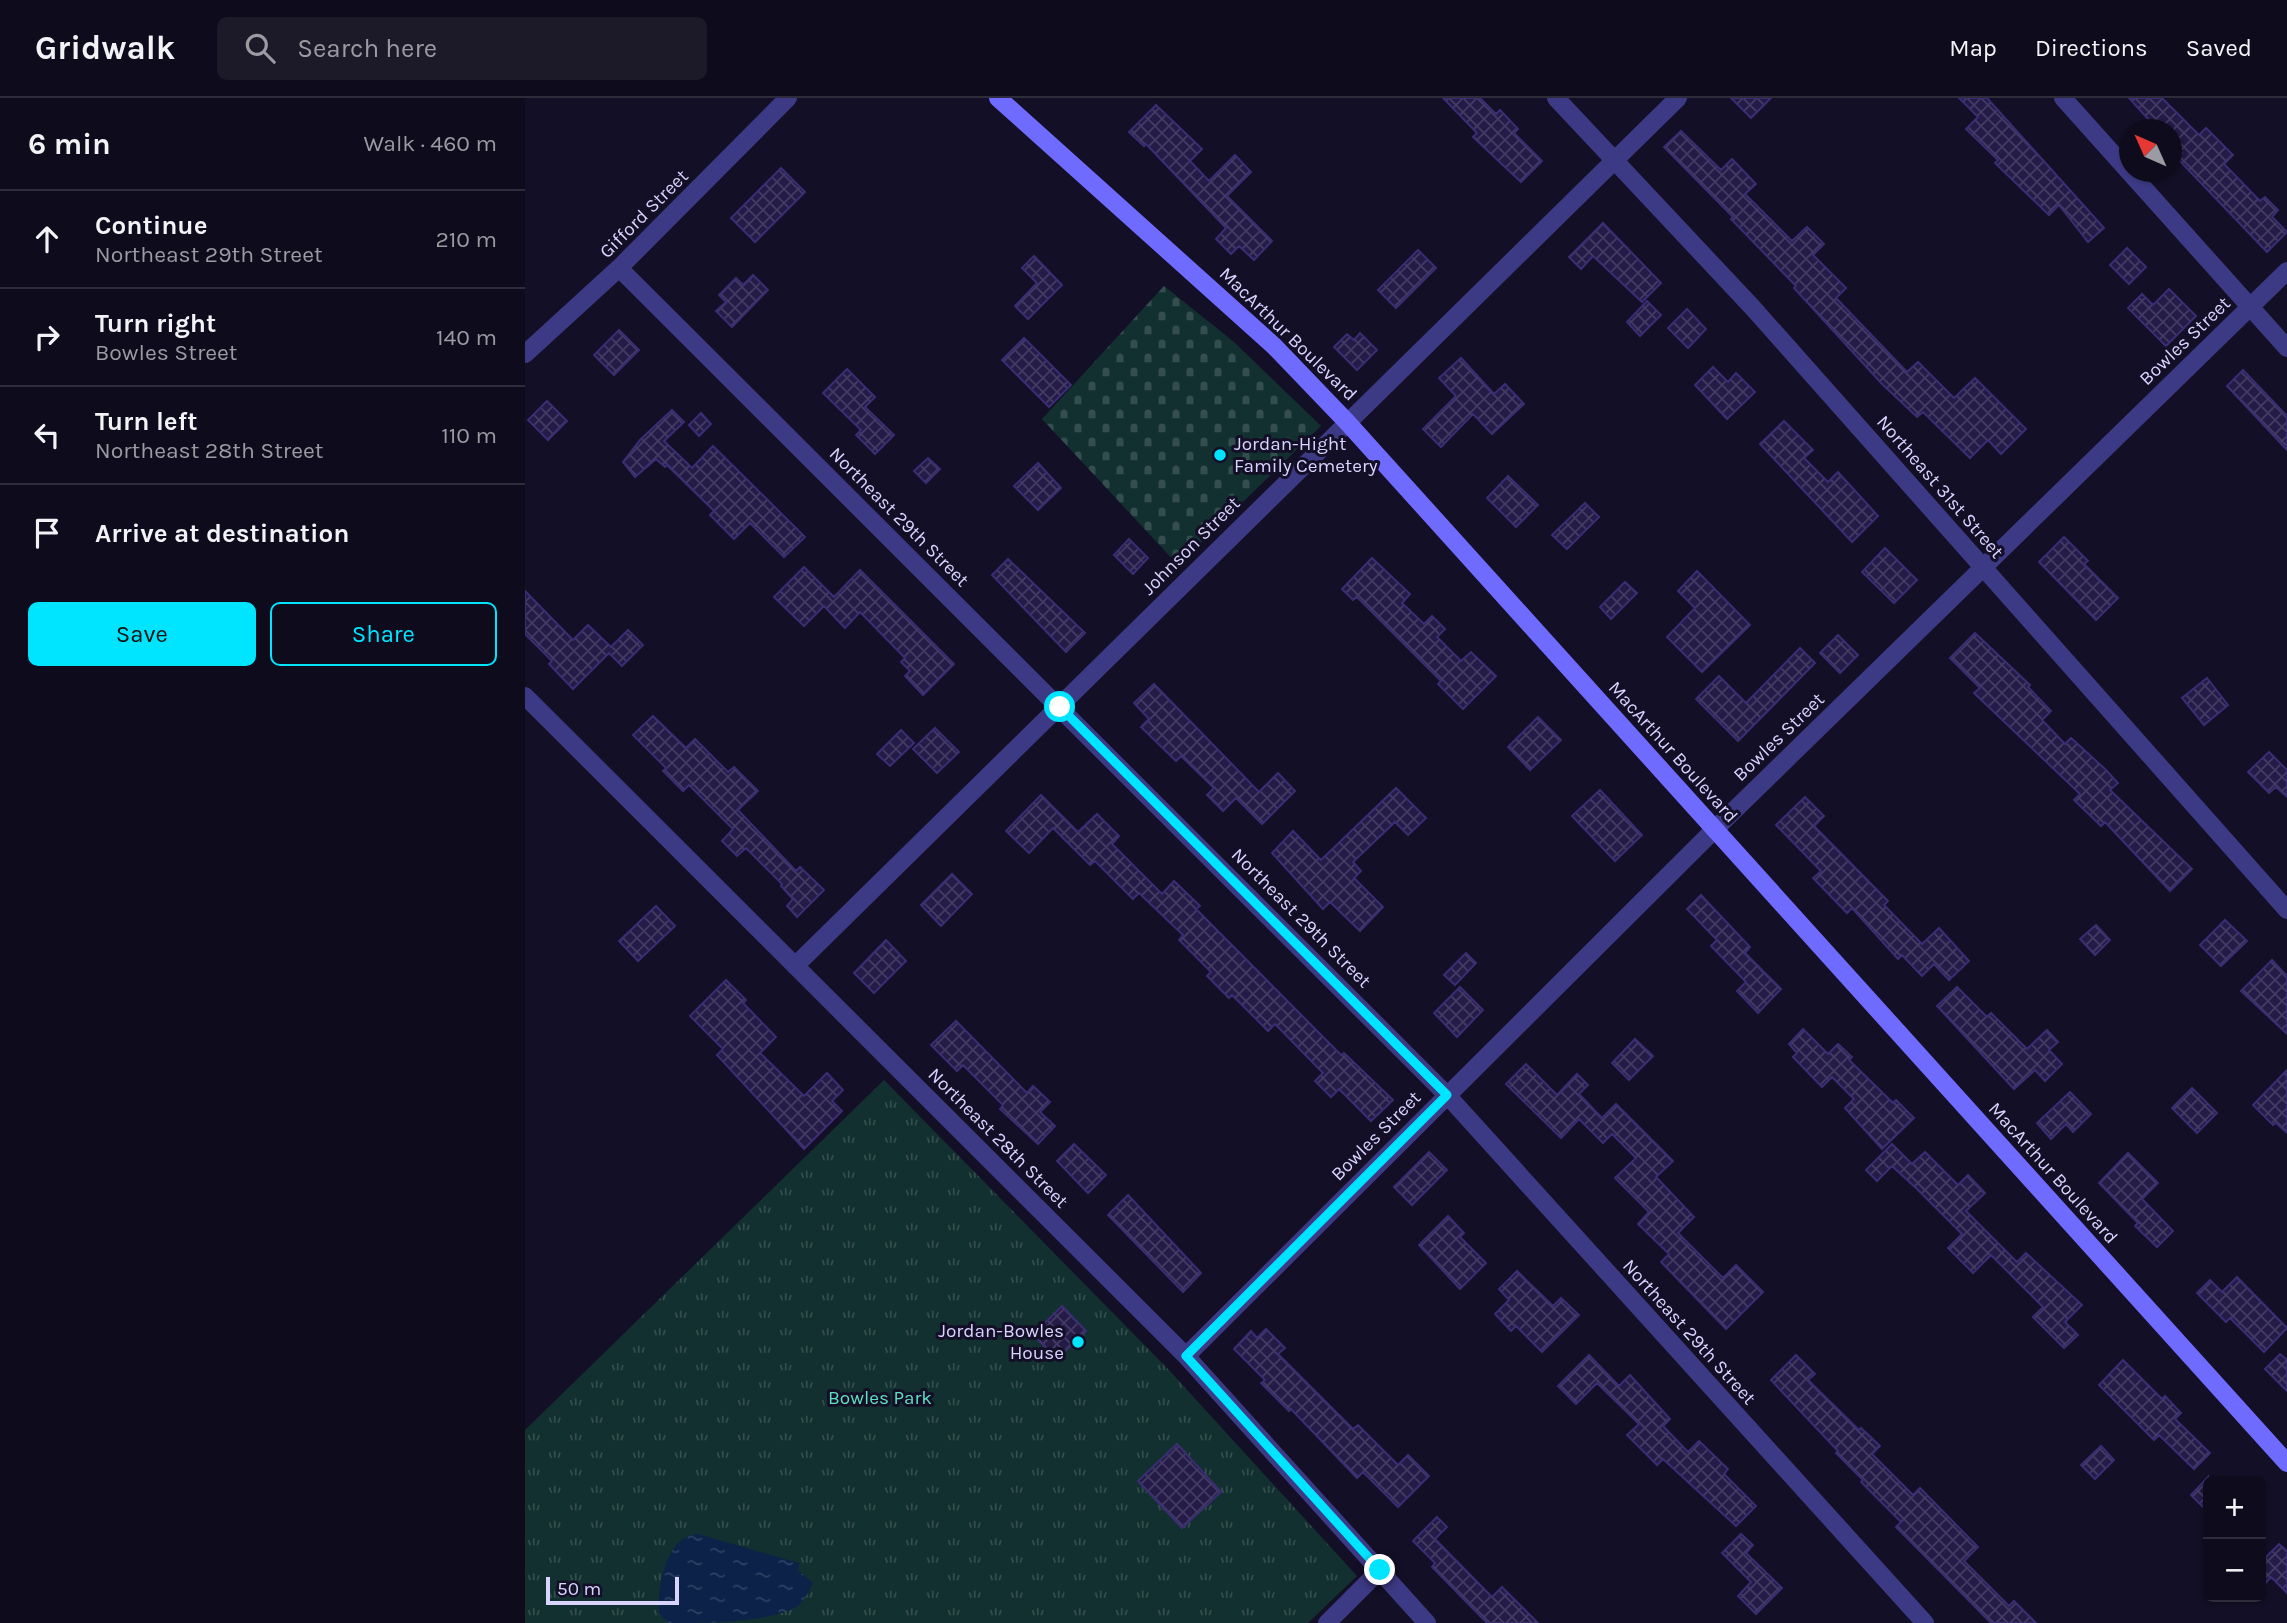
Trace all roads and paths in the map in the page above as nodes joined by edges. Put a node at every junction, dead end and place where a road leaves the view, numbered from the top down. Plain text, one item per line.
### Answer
1 (788, 98) edge
2 (998, 98) edge
3 (1556, 98) edge
4 (1678, 98) edge
5 (2063, 98) edge
6 (1616, 159) junction
7 (619, 268) junction
8 (2287, 271) edge
9 (2250, 306) junction
10 (2287, 348) edge
11 (525, 354) edge
12 (1347, 422) junction
13 (1983, 568) junction
14 (525, 696) edge
15 (1060, 707) junction
16 (1714, 830) junction
17 (2287, 910) edge
18 (795, 966) junction
19 (1447, 1095) junction
20 (1186, 1356) junction
21 (2287, 1463) edge
22 (1380, 1570) junction
23 (1327, 1623) edge
24 (1427, 1623) edge
25 (1925, 1623) edge

1 - 7 street, Gifford Street
2 - 12 main road, MacArthur Boulevard
3 - 6 street, Northeast 31st Street
4 - 6 street, Johnson Street
5 - 9 street
6 - 12 street, Johnson Street
6 - 13 street, Northeast 31st Street
7 - 11 street, Gifford Street
7 - 15 street, Northeast 29th Street
8 - 9 street, Bowles Street
9 - 10 street
9 - 13 street, Bowles Street
12 - 15 street, Johnson Street
12 - 16 main road, MacArthur Boulevard
13 - 16 street, Bowles Street
13 - 17 street, Northeast 31st Street
14 - 18 street, Northeast 28th Street
15 - 18 street, Johnson Street
15 - 19 street, Northeast 29th Street
16 - 19 street, Bowles Street
16 - 21 main road, MacArthur Boulevard
18 - 20 street, Northeast 28th Street
19 - 20 street, Bowles Street
19 - 25 street, Northeast 29th Street
20 - 22 street, Northeast 28th Street
22 - 23 street
22 - 24 street, Northeast 28th Street

